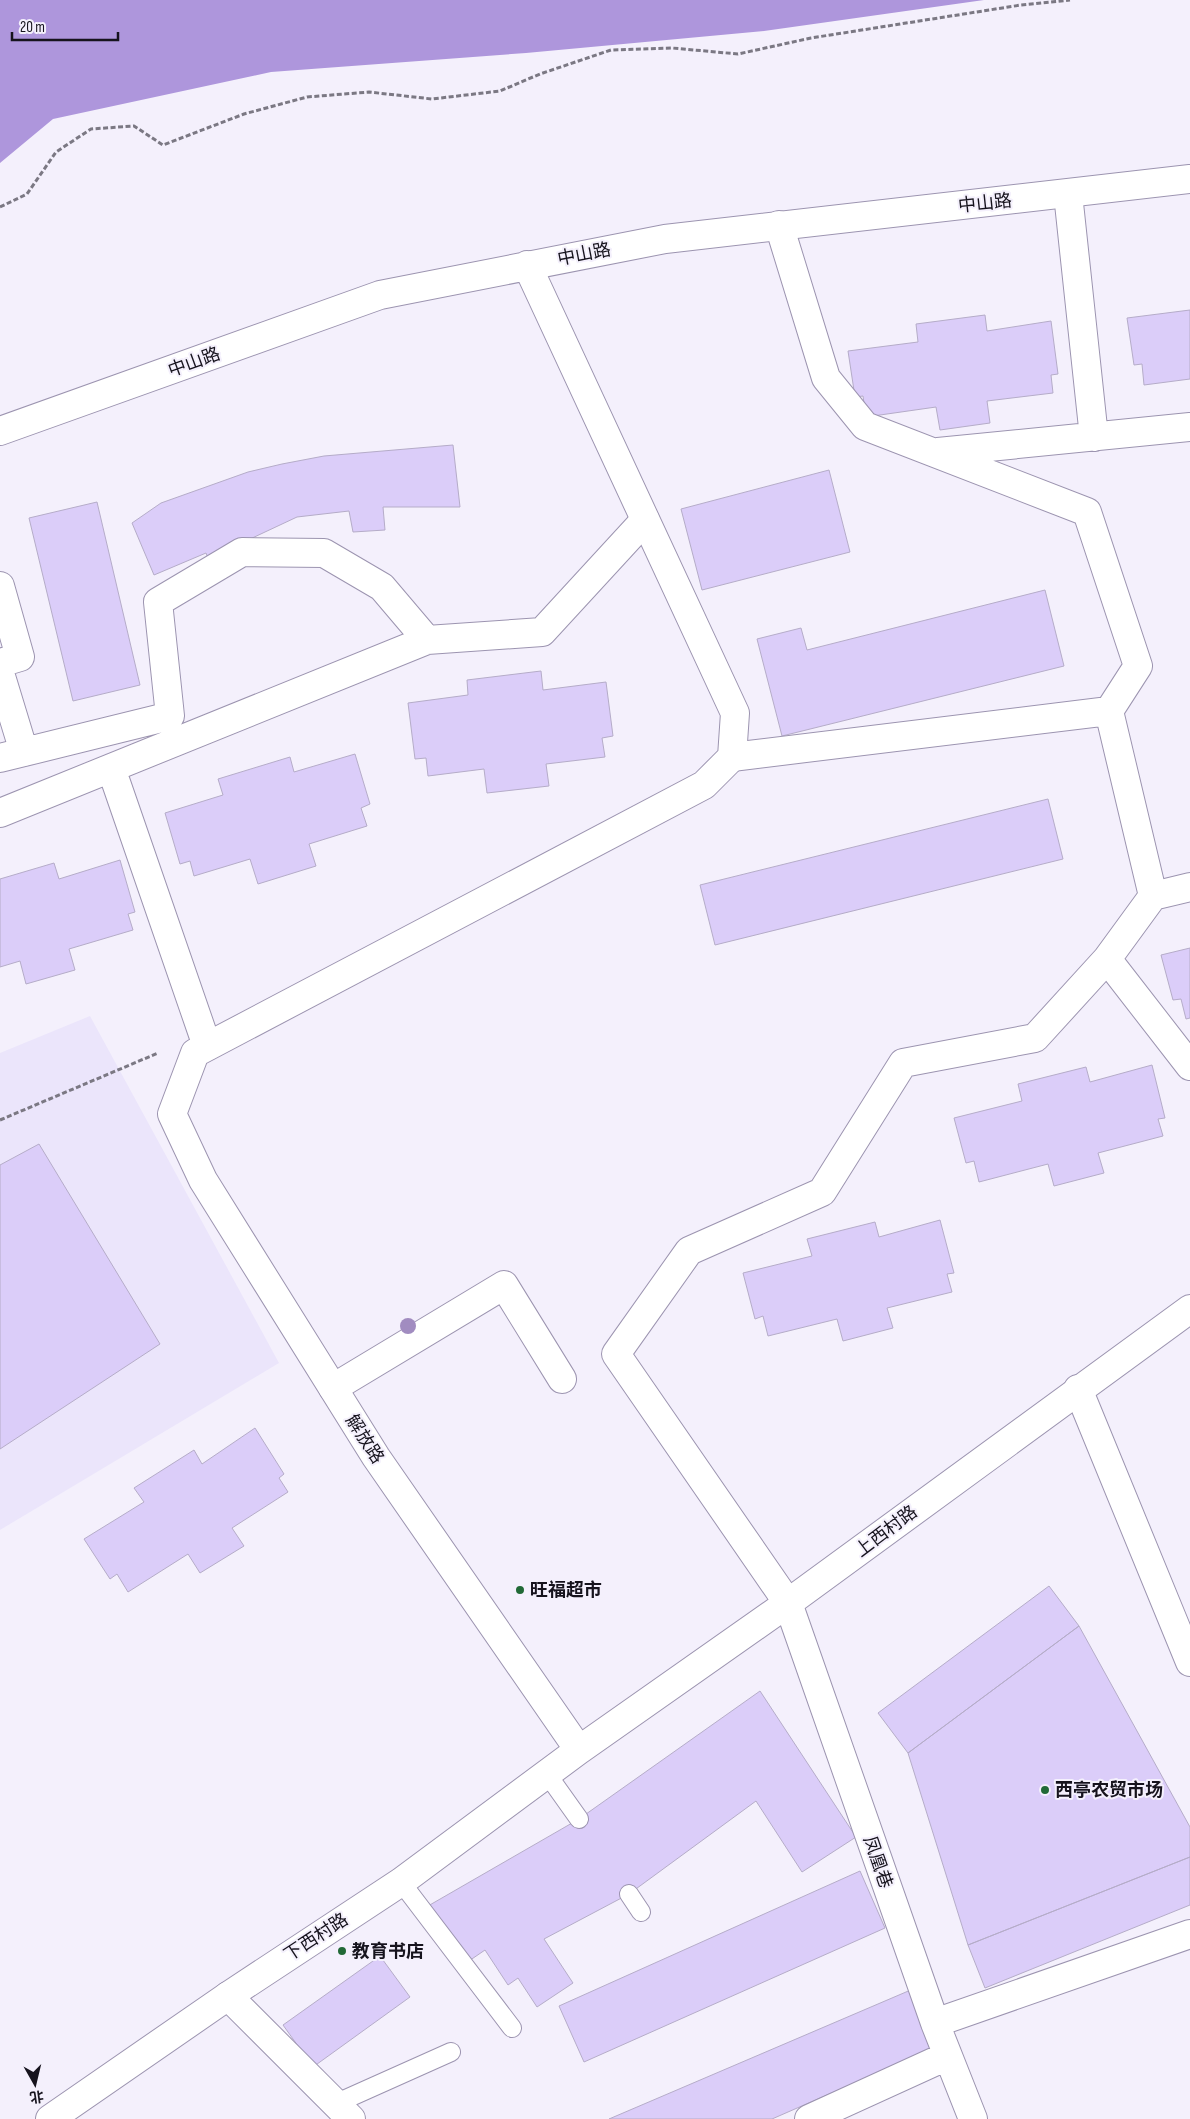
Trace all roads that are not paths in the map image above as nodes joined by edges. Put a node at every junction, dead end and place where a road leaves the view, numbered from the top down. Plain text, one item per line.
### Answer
1 (1190, 179) edge
2 (1068, 194) junction
3 (779, 225) junction
4 (527, 265) junction
5 (1190, 427) edge
6 (0, 431) edge
7 (1094, 437) junction
8 (933, 453) junction
9 (645, 520) junction
10 (0, 586) edge
11 (427, 640) junction
12 (0, 663) edge
13 (0, 673) edge
14 (1109, 711) junction
15 (12, 755) edge
16 (732, 757) junction
17 (111, 768) junction
18 (0, 813) edge
19 (1190, 887) edge
20 (1152, 896) junction
21 (1107, 959) junction
22 (207, 1046) junction
23 (1190, 1066) edge
24 (1190, 1309) edge
25 (562, 1379) dead end
26 (333, 1388) junction
27 (1078, 1389) junction
28 (788, 1604) junction
29 (1190, 1662) edge
30 (580, 1750) junction
31 (547, 1774) junction
32 (579, 1819) dead end
33 (401, 1882) junction
34 (629, 1894) dead end
35 (641, 1912) dead end
36 (1190, 1934) edge
37 (228, 1996) junction
38 (935, 2023) junction
39 (512, 2028) dead end
40 (450, 2052) dead end
41 (947, 2056) junction
42 (344, 2114) edge
43 (50, 2119) edge
44 (810, 2119) edge
45 (973, 2119) edge

1 - 2 street, 中山路
2 - 3 street, 中山路
2 - 7 street
3 - 4 street, 中山路
3 - 8 street
4 - 6 street, 中山路
4 - 9 street
5 - 7 street
7 - 8 street
8 - 14 street
9 - 11 street
9 - 16 street
10 - 12 street
11 - 15 street
11 - 17 street
13 - 15 street
14 - 16 street
14 - 20 street
16 - 22 street
17 - 18 street
17 - 22 street
19 - 20 street
20 - 21 street
21 - 23 street
21 - 28 street, 凤凰巷
22 - 26 street, 解放路
24 - 27 street, 上西村路
25 - 26 street
26 - 30 street, 解放路
27 - 28 street, 上西村路
27 - 29 street
28 - 30 street, 上西村路
28 - 38 street, 凤凰巷
30 - 31 street, 下西村路
31 - 32 lane
31 - 33 street, 下西村路
33 - 37 street, 下西村路
33 - 39 lane
34 - 35 lane
36 - 38 street
37 - 42 street
37 - 43 street, 下西村路
38 - 41 street, 凤凰巷
40 - 42 lane
41 - 44 street
41 - 45 street, 凤凰巷

